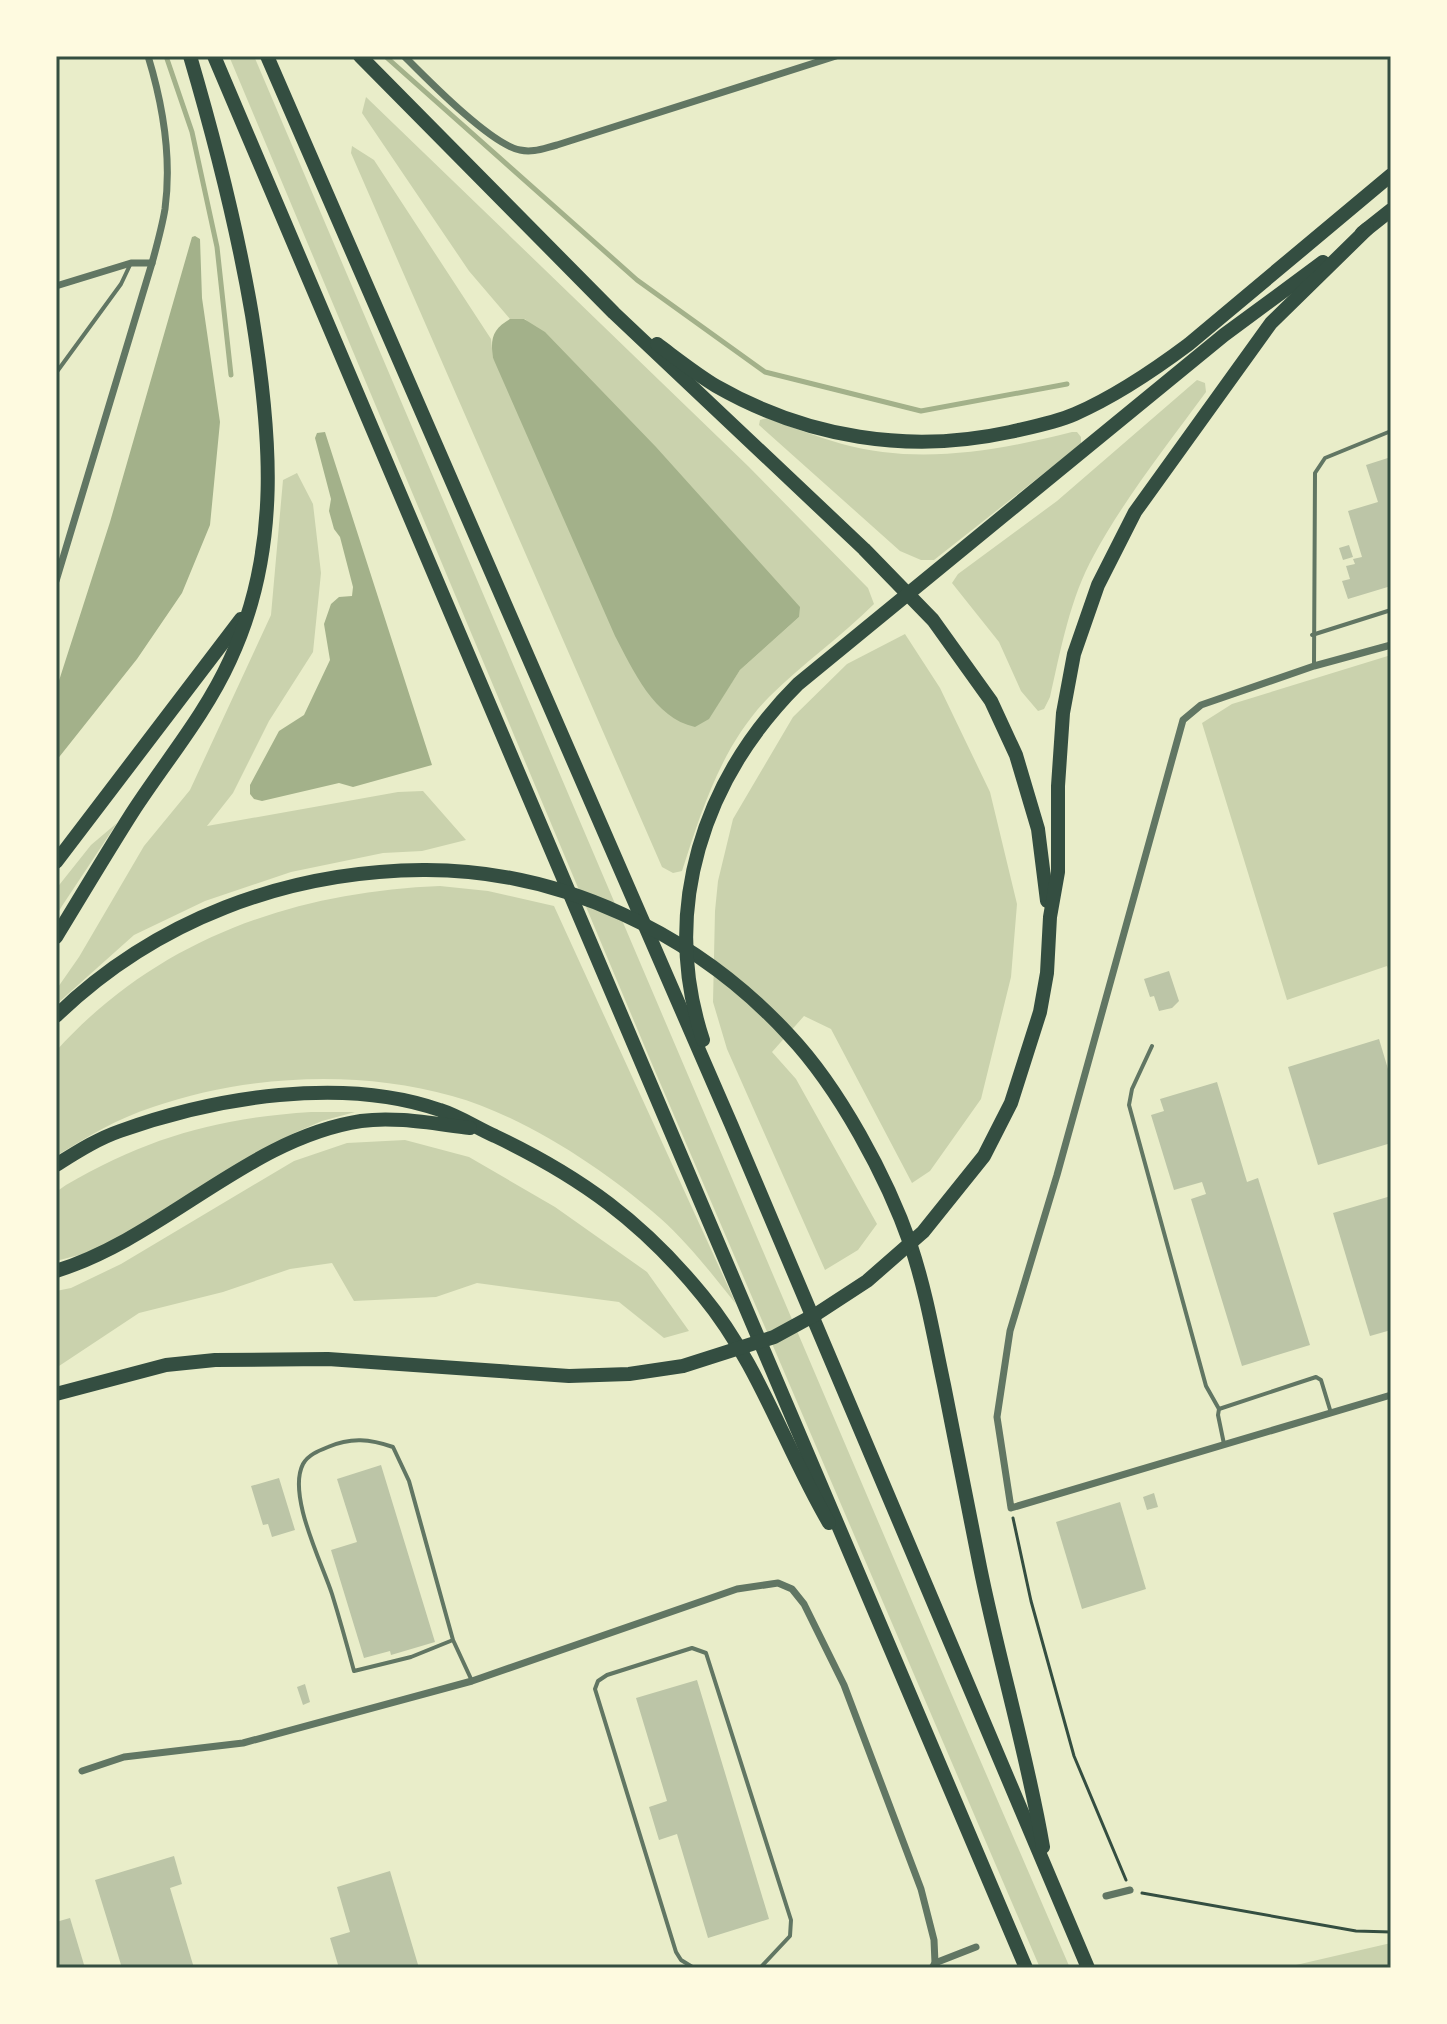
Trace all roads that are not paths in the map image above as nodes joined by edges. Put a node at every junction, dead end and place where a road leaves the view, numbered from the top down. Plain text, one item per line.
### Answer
1 (148, 56) edge
2 (190, 56) edge
3 (214, 56) edge
4 (267, 56) edge
5 (360, 56) edge
6 (404, 56) edge
7 (836, 56) edge
8 (1391, 175) edge
9 (1391, 210) edge
10 (1367, 229) junction
11 (131, 263) junction
12 (152, 263) junction
13 (56, 286) edge
14 (614, 313) junction
15 (56, 373) edge
16 (1391, 431) edge
17 (56, 581) edge
18 (249, 609) junction
19 (1391, 610) edge
20 (1312, 635) junction
21 (1391, 645) edge
22 (1314, 666) junction
23 (56, 862) edge
24 (1050, 917) junction
25 (56, 937) edge
26 (56, 1016) edge
27 (1152, 1046) dead end
28 (731, 1124) junction
29 (481, 1129) junction
30 (56, 1165) edge
31 (56, 1271) edge
32 (56, 1394) edge
33 (1391, 1395) edge
34 (1219, 1409) junction
35 (1331, 1413) junction
36 (1225, 1445) junction
37 (858, 1571) junction
38 (453, 1640) junction
39 (472, 1681) junction
40 (82, 1771) dead end
41 (1048, 1872) junction
42 (1130, 1890) road end
43 (1106, 1896) dead end
44 (976, 1947) dead end
45 (933, 1966) edge
46 (694, 1968) edge
47 (760, 1968) edge
48 (1026, 1968) edge
49 (1088, 1968) edge

1 - 12 street
2 - 18 highway
3 - 37 highway
4 - 28 highway
5 - 14 highway
6 - 7 street
8 - 14 highway
9 - 10 highway
10 - 24 highway
10 - 28 highway
11 - 12 street
11 - 13 street
11 - 15 lane
12 - 17 street
14 - 24 highway
16 - 20 lane
18 - 23 highway
18 - 25 highway
19 - 20 lane
20 - 22 lane
21 - 22 street
22 - 36 street
24 - 32 highway
26 - 41 highway
27 - 34 lane
28 - 41 highway
29 - 30 highway
29 - 31 highway
29 - 37 highway
33 - 35 street
34 - 35 lane
34 - 36 lane
35 - 36 street
37 - 48 highway
38 - 38 lane
38 - 39 lane
39 - 40 street
39 - 45 street
41 - 49 highway
42 - 43 street
44 - 45 street
46 - 47 lane

